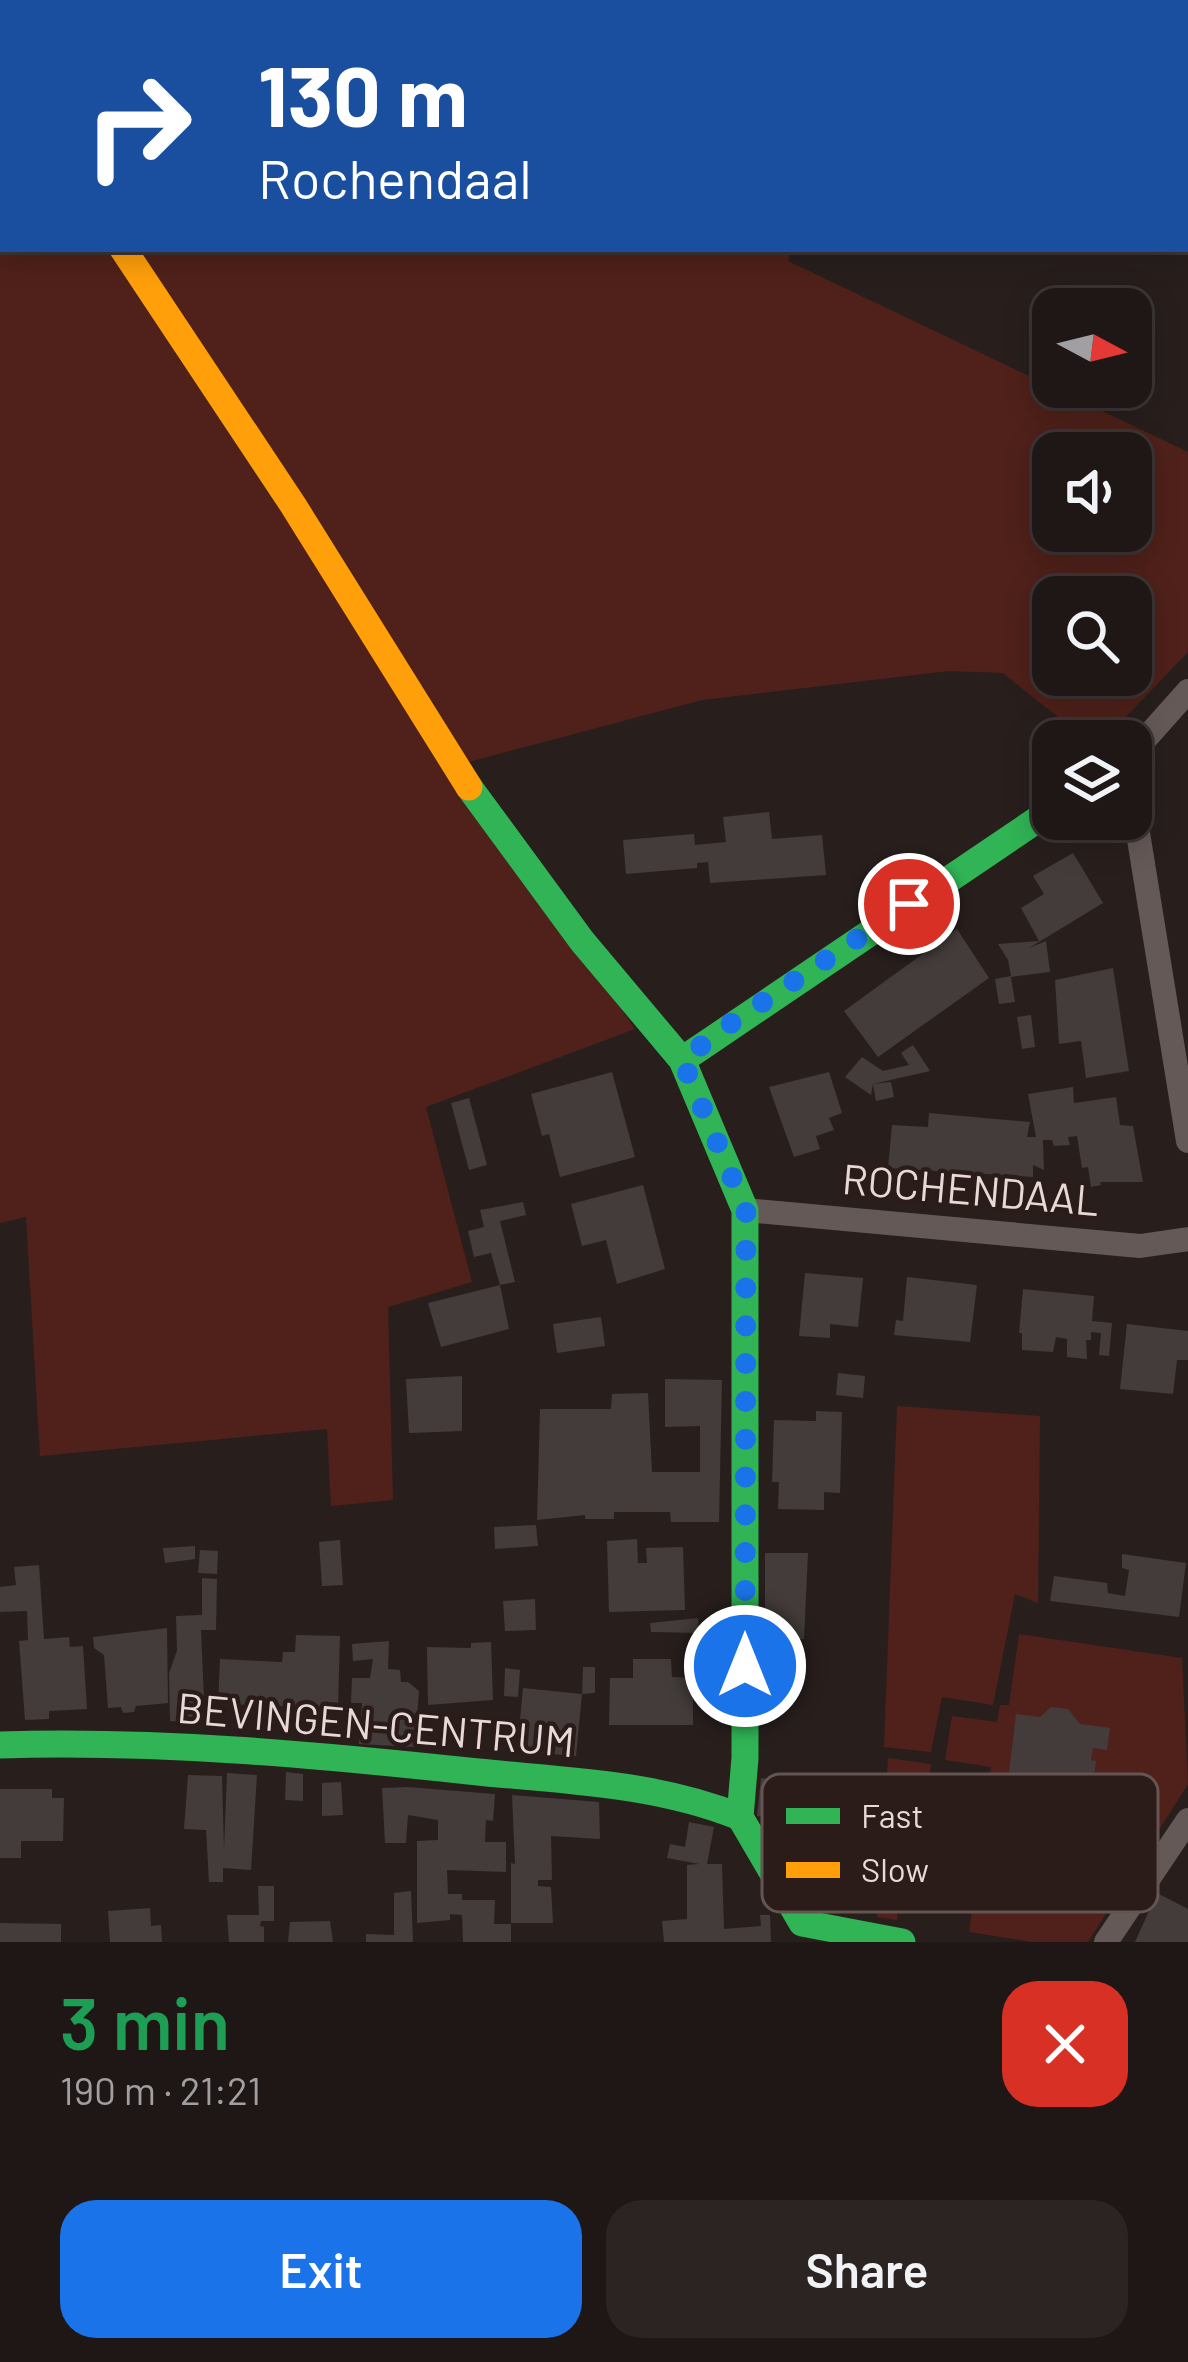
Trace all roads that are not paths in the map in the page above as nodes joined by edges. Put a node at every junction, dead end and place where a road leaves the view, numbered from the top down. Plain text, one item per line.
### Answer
1 (125, 252) edge
2 (1188, 691) edge
3 (1152, 731) edge
4 (1032, 823) edge
5 (1139, 840) edge
6 (682, 1060) junction
7 (1188, 1141) edge
8 (746, 1210) junction
9 (1188, 1239) edge
10 (0, 1745) edge
11 (740, 1817) junction
12 (1188, 1820) edge
13 (762, 1860) edge
14 (1158, 1865) edge
15 (1126, 1912) edge
16 (800, 1933) edge
17 (902, 1942) edge
18 (1106, 1942) edge

1 - 6 street
2 - 3 street
4 - 6 street
5 - 7 street
6 - 8 street
8 - 9 street, ROCHENDAAL
8 - 11 street
10 - 11 street, BEVINGEN-CENTRUM
11 - 13 street
12 - 14 street
15 - 18 street
16 - 17 street

